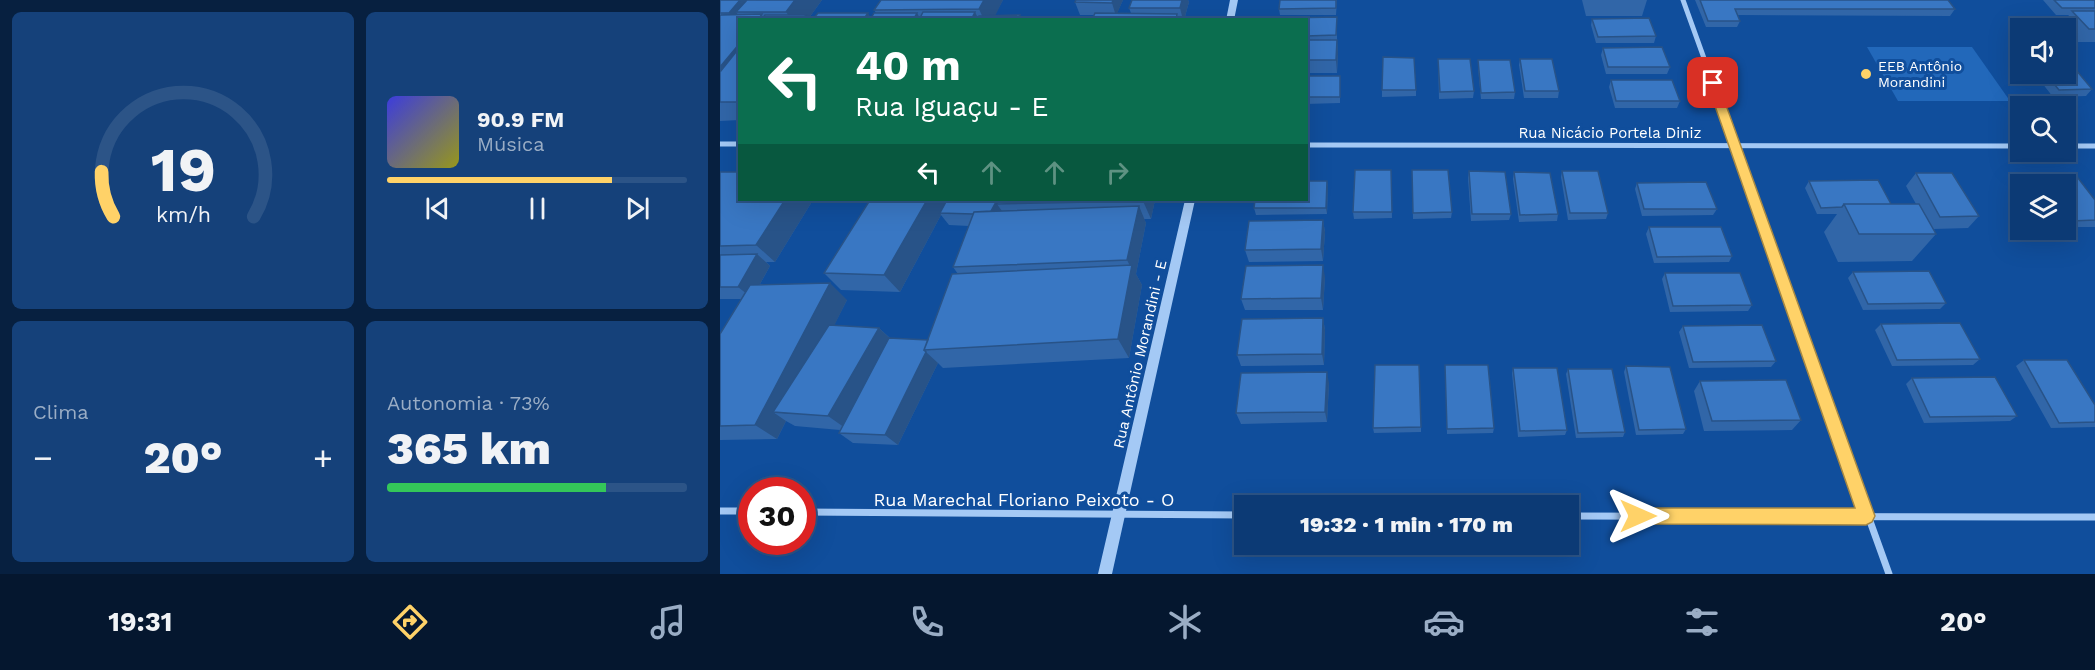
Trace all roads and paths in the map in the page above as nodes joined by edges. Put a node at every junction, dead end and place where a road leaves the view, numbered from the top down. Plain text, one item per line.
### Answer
1 (1234, 0) edge
2 (1683, 0) edge
3 (1230, 18) edge
4 (720, 144) edge
5 (738, 144) edge
6 (1308, 145) edge
7 (1735, 145) junction
8 (2010, 146) edge
9 (2076, 146) edge
10 (2095, 146) edge
11 (1190, 201) edge
12 (720, 511) edge
13 (738, 511) edge
14 (816, 512) edge
15 (1118, 515) junction
16 (1234, 515) edge
17 (1579, 516) edge
18 (1866, 516) junction
19 (2095, 517) edge
20 (1105, 574) edge
21 (1889, 574) edge

1 - 3 street
2 - 7 street
4 - 5 street
6 - 7 street, Rua Nicácio Portela Diniz
7 - 8 street, Rua Nicácio Portela Diniz
7 - 18 street
9 - 10 street
11 - 15 street, Rua Antônio Morandini - E
12 - 13 street
14 - 15 street, Rua Marechal Floriano Peixoto - O
15 - 16 street, Rua Marechal Floriano Peixoto - O
15 - 20 street, Rua Antônio Morandini - E
17 - 18 street
18 - 19 street
18 - 21 street

